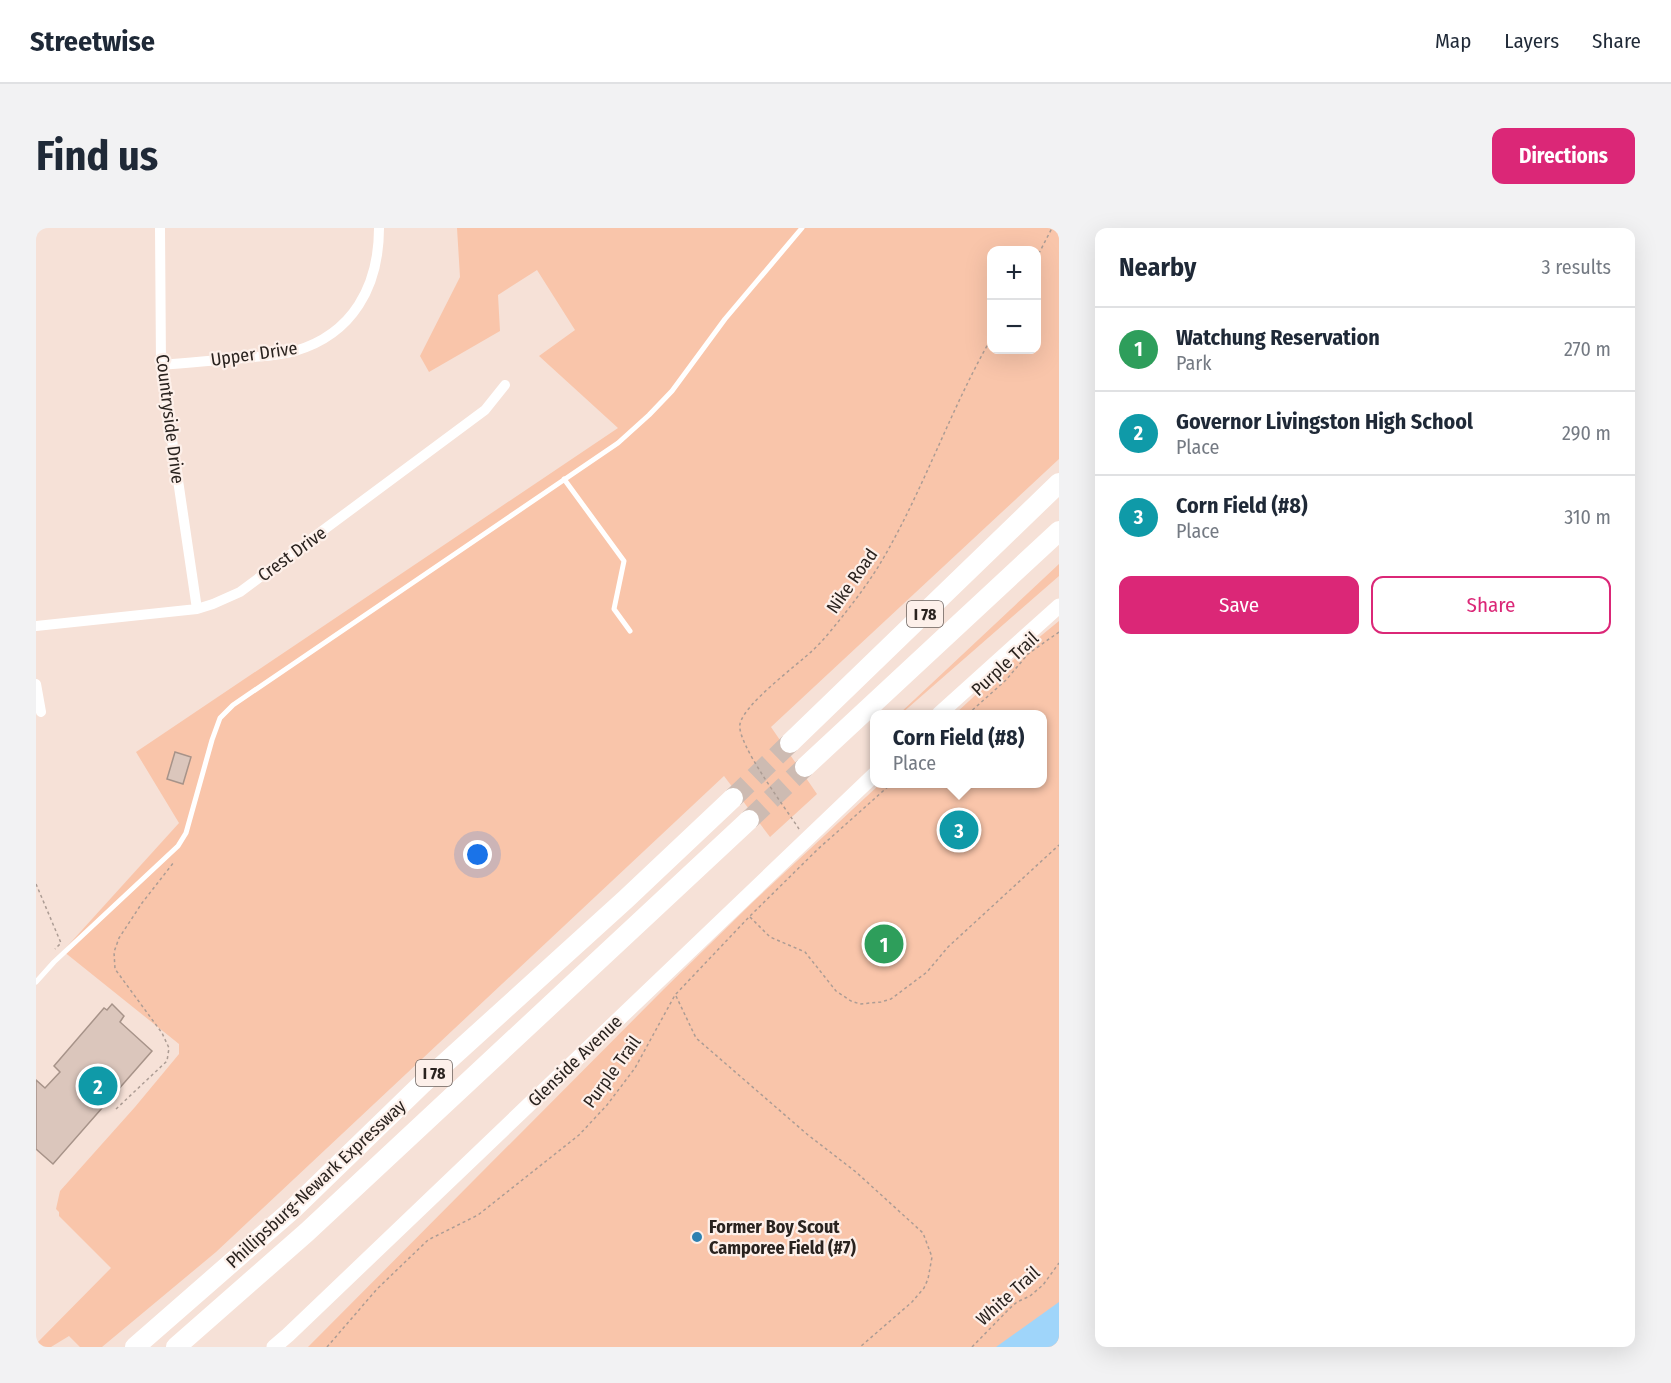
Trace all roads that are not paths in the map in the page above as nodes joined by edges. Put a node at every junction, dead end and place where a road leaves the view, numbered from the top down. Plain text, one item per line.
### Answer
1 (160, 228) edge
2 (379, 228) edge
3 (802, 228) edge
4 (161, 365) junction
5 (505, 385) dead end
6 (564, 479) junction
7 (1059, 483) edge
8 (1059, 531) edge
9 (1059, 606) edge
10 (197, 609) junction
11 (36, 626) edge
12 (630, 631) dead end
13 (36, 684) edge
14 (943, 710) edge
15 (41, 712) dead end
16 (790, 743) tunnel mouth
17 (805, 767) tunnel mouth
18 (870, 779) edge
19 (733, 798) tunnel mouth
20 (749, 820) tunnel mouth
21 (36, 982) edge
22 (135, 1347) edge
23 (176, 1347) edge
24 (274, 1347) edge

1 - 4 street, Countryside Drive
2 - 4 street, Upper Drive
3 - 6 lane
4 - 10 street, Countryside Drive
5 - 10 street, Crest Drive
6 - 12 lane
6 - 21 lane
7 - 16 highway, I 78
8 - 17 highway, I 78
9 - 14 main road
10 - 11 street, Crest Drive
13 - 15 street
18 - 24 main road, Glenside Avenue
19 - 22 highway, Phillipsburg-Newark Expressway / I 78
20 - 23 highway, Phillipsburg-Newark Expressway / I 78

